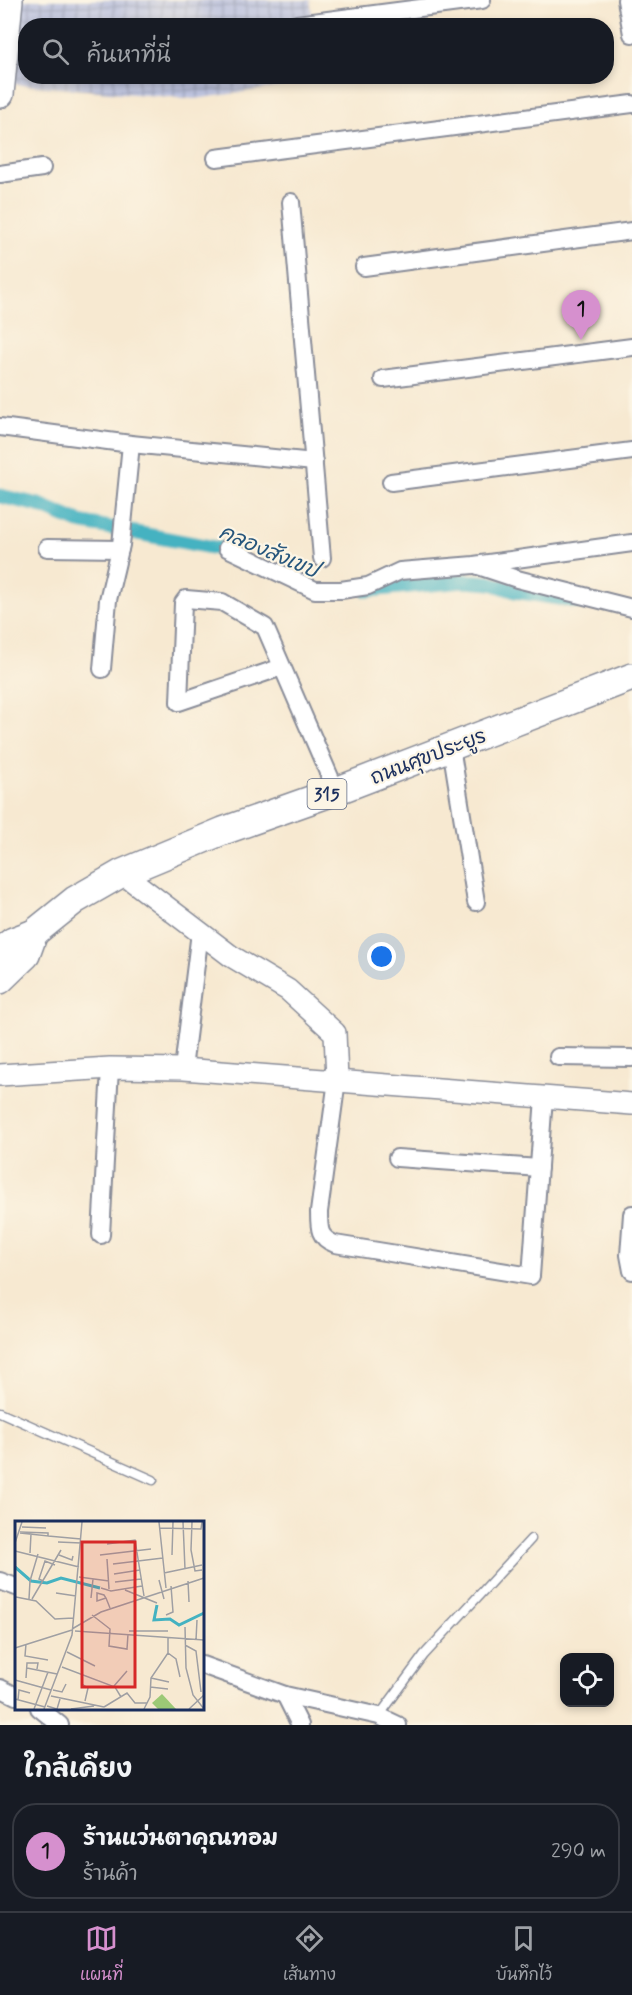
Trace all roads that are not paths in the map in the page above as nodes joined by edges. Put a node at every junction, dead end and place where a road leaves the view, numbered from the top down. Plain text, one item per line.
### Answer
1 (9, 0) edge
2 (482, 0) edge
3 (626, 0) edge
4 (343, 18) edge
5 (632, 34) edge
6 (0, 94) edge
7 (632, 104) edge
8 (216, 158) dead end
9 (42, 168) dead end
10 (0, 174) edge
11 (291, 202) dead end
12 (632, 231) edge
13 (364, 267) dead end
14 (632, 347) edge
15 (383, 379) dead end
16 (0, 427) edge
17 (131, 444) junction
18 (632, 451) edge
19 (314, 462) junction
20 (391, 482) dead end
21 (632, 543) edge
22 (120, 547) junction
23 (47, 548) dead end
24 (227, 548) dead end
25 (322, 558) dead end
26 (474, 565) junction
27 (632, 608) edge
28 (282, 667) junction
29 (102, 669) dead end
30 (632, 677) edge
31 (451, 747) junction
32 (336, 791) junction
33 (122, 873) junction
34 (476, 902) dead end
35 (200, 932) junction
36 (34, 933) junction
37 (1, 950) edge
38 (0, 980) edge
39 (558, 1057) dead end
40 (632, 1058) edge
41 (111, 1068) junction
42 (183, 1069) junction
43 (0, 1075) edge
44 (337, 1080) junction
45 (544, 1097) junction
46 (632, 1104) edge
47 (397, 1158) dead end
48 (539, 1168) junction
49 (632, 1214) edge
50 (100, 1234) dead end
51 (632, 1271) edge
52 (0, 1412) edge
53 (153, 1480) dead end
54 (531, 1539) dead end
55 (0, 1581) edge
56 (15, 1587) edge
57 (204, 1666) edge
58 (0, 1688) edge
59 (285, 1695) junction
60 (15, 1696) edge
61 (41, 1710) edge
62 (379, 1716) junction
63 (60, 1725) edge
64 (300, 1725) edge
65 (398, 1725) edge

1 - 6 main road
2 - 4 street
3 - 5 street
7 - 8 street
9 - 10 street
11 - 19 street
12 - 13 street
14 - 15 street
16 - 17 street
17 - 19 street
17 - 22 street
18 - 20 street
19 - 25 street
21 - 26 street
22 - 23 street
22 - 29 street
24 - 26 street
26 - 27 street
28 - 28 street
28 - 32 street
30 - 31 main road, ถนนศุขประยูร / 315
31 - 32 main road, ถนนศุขประยูร / 315
31 - 34 street
32 - 33 main road, ถนนศุขประยูร / 315
33 - 35 street
33 - 36 main road, ถนนศุขประยูร / 315
35 - 42 street
35 - 44 street
36 - 37 main road, ถนนศุขประยูร / 315
36 - 38 main road, ถนนศุขประยูร / 315
39 - 40 street
41 - 42 street
41 - 43 street
41 - 50 street
42 - 44 street
44 - 45 street
44 - 48 street
45 - 46 street
45 - 48 street
47 - 48 street
49 - 51 street
52 - 53 lane
54 - 62 lane
55 - 56 street
57 - 59 street
58 - 60 street
59 - 62 street
59 - 64 street
61 - 63 street
62 - 65 street

